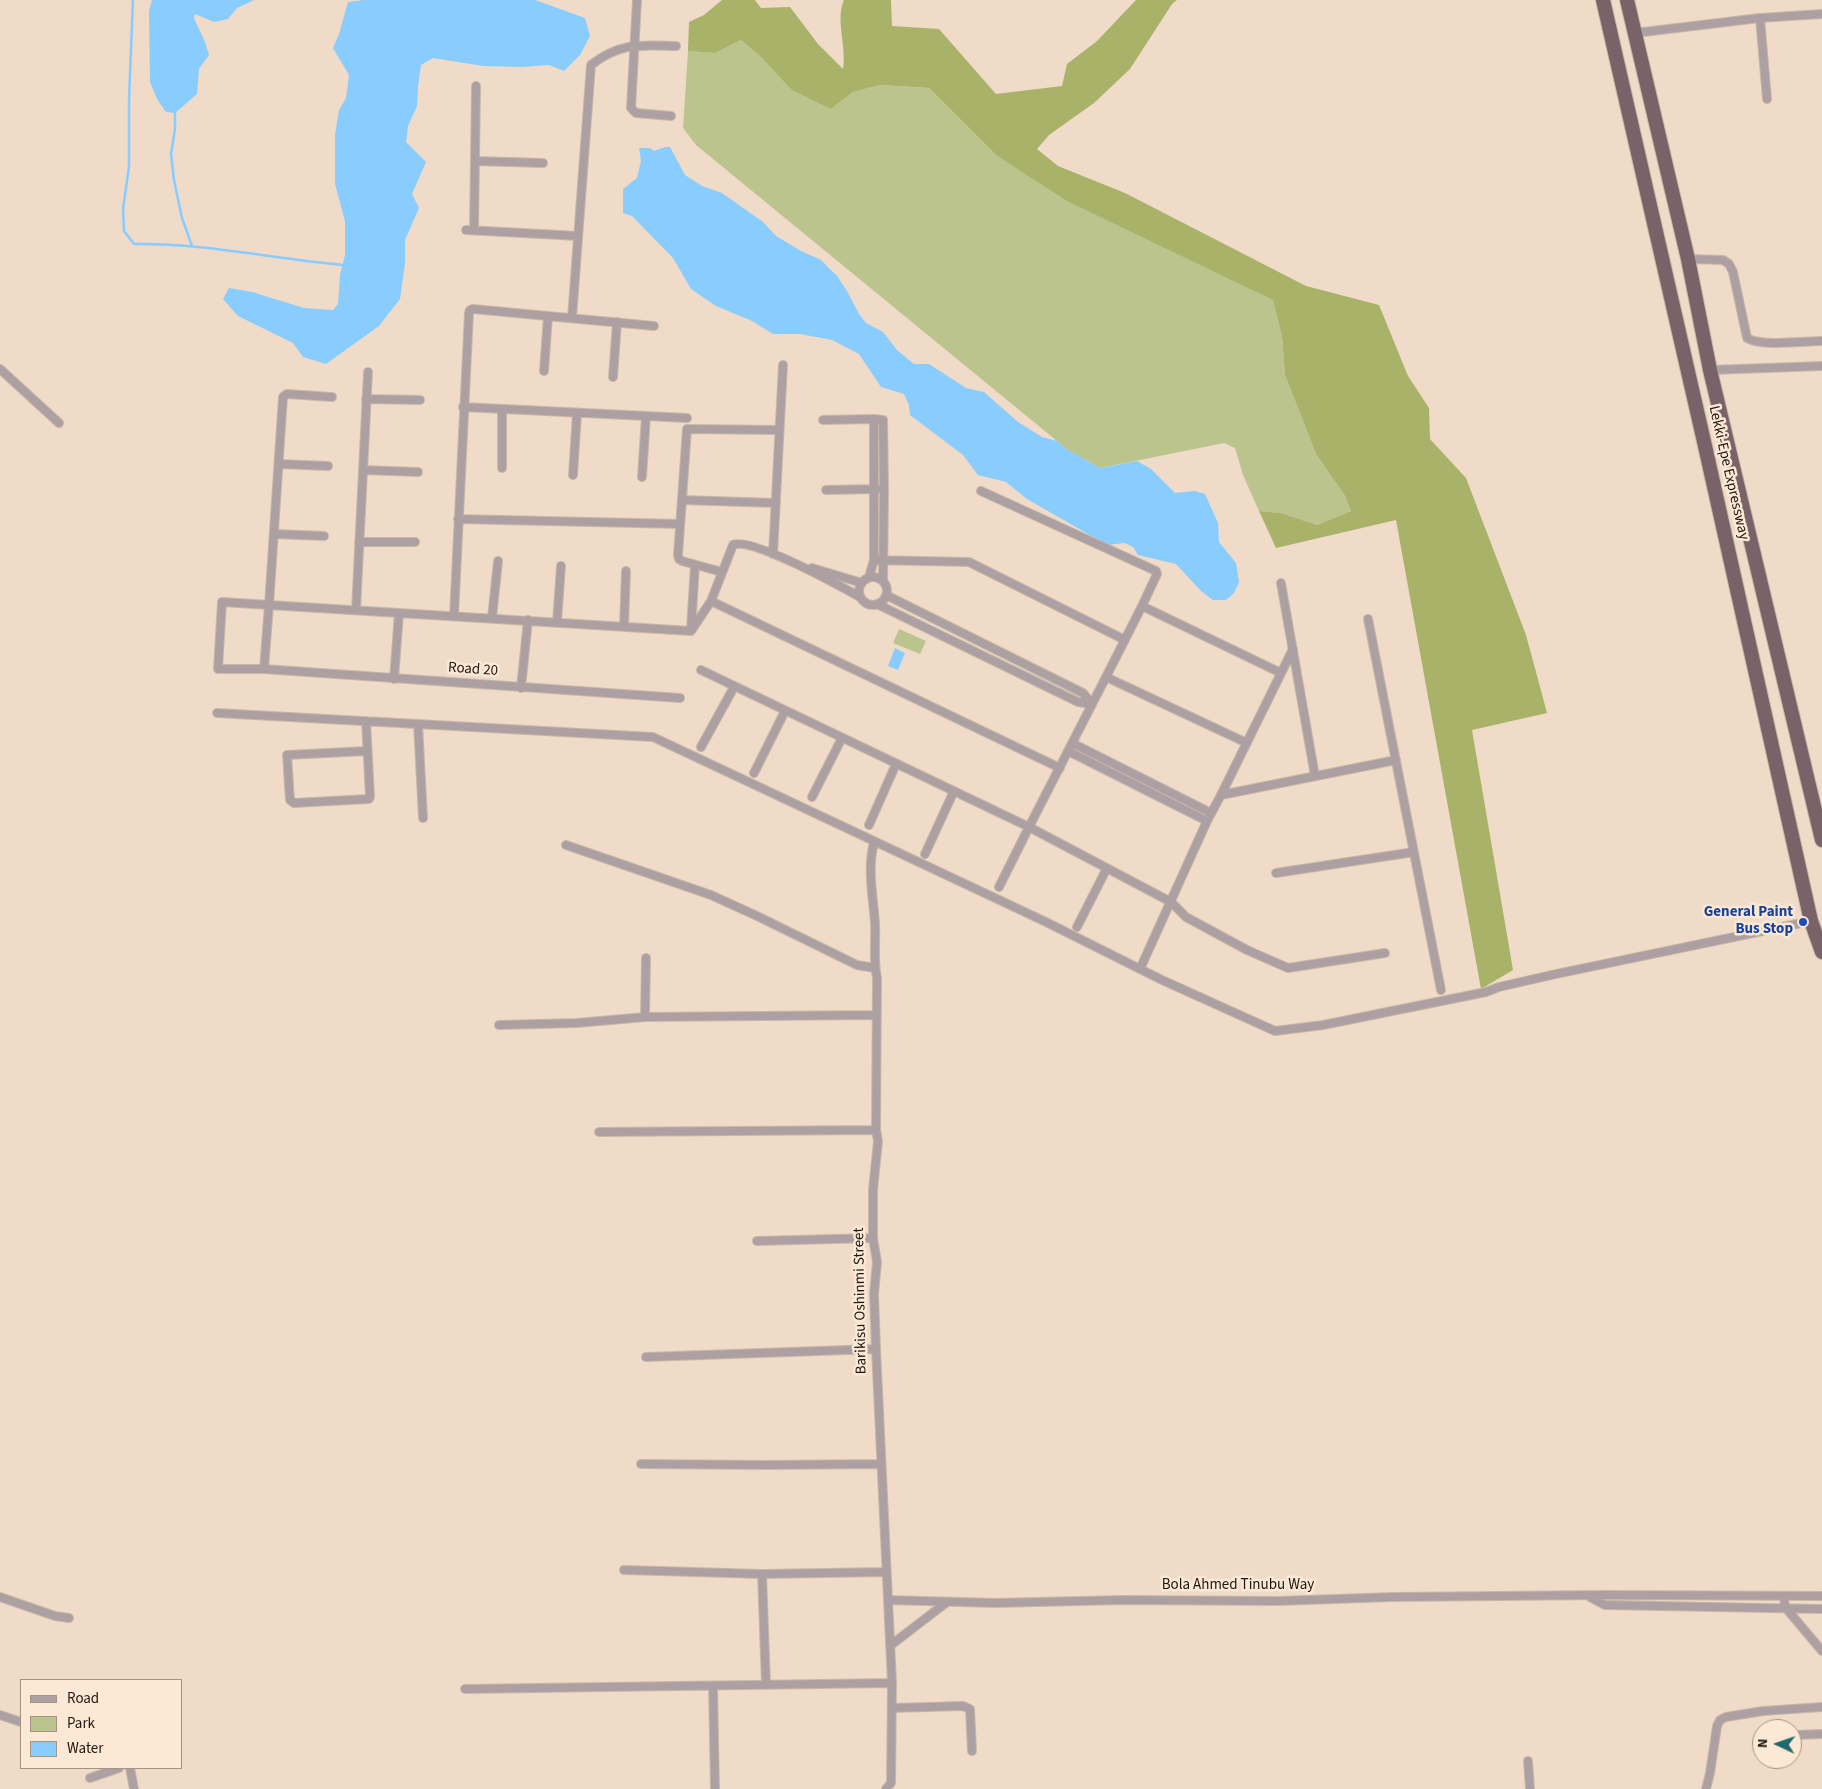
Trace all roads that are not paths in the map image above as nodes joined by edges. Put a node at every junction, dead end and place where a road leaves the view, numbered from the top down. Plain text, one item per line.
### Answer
1 (637, 0) edge
2 (1603, 0) edge
3 (1627, 0) edge
4 (1822, 14) edge
5 (1760, 18) junction
6 (1635, 33) junction
7 (634, 44) junction
8 (676, 46) dead end
9 (476, 86) dead end
10 (1767, 99) dead end
11 (671, 116) dead end
12 (475, 161) junction
13 (543, 163) dead end
14 (578, 236) junction
15 (1688, 259) junction
16 (548, 316) junction
17 (572, 318) junction
18 (617, 322) junction
19 (654, 326) dead end
20 (1822, 341) edge
21 (783, 365) dead end
22 (1822, 366) edge
23 (0, 369) edge
24 (1710, 370) junction
25 (544, 371) dead end
26 (368, 372) dead end
27 (614, 376) dead end
28 (332, 397) dead end
29 (366, 400) junction
30 (420, 400) dead end
31 (463, 407) junction
32 (502, 409) junction
33 (577, 413) junction
34 (646, 416) junction
35 (687, 418) dead end
36 (874, 419) junction
37 (823, 420) dead end
38 (60, 423) dead end
39 (779, 430) junction
40 (279, 464) junction
41 (328, 466) dead end
42 (502, 468) dead end
43 (363, 470) junction
44 (418, 472) dead end
45 (574, 475) dead end
46 (642, 477) dead end
47 (875, 489) junction
48 (884, 489) junction
49 (826, 490) dead end
50 (981, 491) dead end
51 (682, 500) junction
52 (776, 503) junction
53 (458, 519) junction
54 (680, 524) junction
55 (275, 534) junction
56 (324, 536) dead end
57 (359, 542) junction
58 (415, 542) dead end
59 (773, 554) junction
60 (874, 560) junction
61 (498, 561) dead end
62 (884, 561) junction
63 (794, 562) junction
64 (695, 565) junction
65 (561, 566) dead end
66 (626, 572) dead end
67 (722, 572) junction
68 (870, 577) junction
69 (883, 581) junction
70 (862, 583) junction
71 (1281, 583) dead end
72 (886, 595) junction
73 (860, 597) junction
74 (711, 601) junction
75 (876, 604) junction
76 (269, 605) junction
77 (1142, 606) junction
78 (356, 610) junction
79 (399, 612) junction
80 (454, 616) junction
81 (492, 618) junction
82 (1368, 619) dead end
83 (528, 620) junction
84 (557, 622) junction
85 (624, 626) junction
86 (691, 631) junction
87 (1124, 640) junction
88 (1293, 649) junction
89 (264, 669) junction
90 (701, 670) dead end
91 (1281, 673) junction
92 (1106, 676) junction
93 (394, 678) junction
94 (734, 687) junction
95 (521, 688) junction
96 (680, 698) dead end
97 (1092, 704) junction
98 (785, 711) junction
99 (217, 713) dead end
100 (366, 721) junction
101 (418, 724) junction
102 (842, 738) junction
103 (1072, 743) junction
104 (1247, 743) junction
105 (701, 747) dead end
106 (367, 751) junction
107 (1068, 751) junction
108 (1396, 760) junction
109 (896, 764) junction
110 (1060, 768) junction
111 (754, 773) dead end
112 (1315, 776) junction
113 (954, 791) junction
114 (1221, 795) junction
115 (812, 798) dead end
116 (1211, 813) junction
117 (423, 818) dead end
118 (1206, 821) junction
119 (869, 825) dead end
120 (1030, 827) junction
121 (1822, 840) edge
122 (874, 842) junction
123 (566, 845) dead end
124 (1414, 852) junction
125 (925, 854) dead end
126 (1107, 868) junction
127 (1276, 873) dead end
128 (999, 887) dead end
129 (1171, 902) junction
130 (1811, 921) junction
131 (1077, 927) dead end
132 (1822, 952) edge
133 (1385, 953) dead end
134 (646, 958) dead end
135 (875, 968) junction
136 (1140, 969) junction
137 (1441, 990) dead end
138 (876, 1015) junction
139 (645, 1018) junction
140 (499, 1025) dead end
141 (876, 1130) junction
142 (599, 1132) dead end
143 (873, 1238) junction
144 (757, 1241) dead end
145 (876, 1350) junction
146 (646, 1356) dead end
147 (641, 1464) dead end
148 (880, 1464) junction
149 (624, 1570) dead end
150 (886, 1572) junction
151 (762, 1574) junction
152 (1588, 1596) junction
153 (1784, 1596) junction
154 (1822, 1596) edge
155 (0, 1597) edge
156 (888, 1600) junction
157 (947, 1602) junction
158 (1785, 1607) junction
159 (1822, 1609) edge
160 (69, 1618) dead end
161 (890, 1645) junction
162 (1822, 1651) edge
163 (892, 1682) junction
164 (766, 1684) junction
165 (714, 1686) junction
166 (465, 1689) dead end
167 (1822, 1707) edge
168 (892, 1708) junction
169 (0, 1715) edge
170 (20, 1722) edge
171 (1822, 1734) edge
172 (1802, 1735) edge
173 (972, 1751) dead end
174 (1528, 1761) dead end
175 (116, 1769) edge
176 (130, 1769) edge
177 (90, 1778) dead end
178 (134, 1789) edge
179 (715, 1789) edge
180 (886, 1789) edge
181 (1530, 1789) edge
182 (1706, 1789) edge

1 - 7 street
2 - 130 highway, Lekki-Epe Expressway
3 - 6 highway, Lekki-Epe Expressway
4 - 5 street
5 - 6 street
5 - 10 street
6 - 15 highway, Lekki-Epe Expressway
7 - 8 street
7 - 11 street
7 - 14 street
9 - 12 street
12 - 13 street
12 - 14 street
14 - 17 street
15 - 20 street
15 - 24 highway, Lekki-Epe Expressway
16 - 17 street
16 - 25 street
16 - 31 street
17 - 18 street
18 - 19 street
18 - 27 street
21 - 39 street
22 - 24 street
23 - 38 street
24 - 121 highway, Lekki-Epe Expressway
26 - 29 street
28 - 40 street
29 - 30 street
29 - 43 street
31 - 32 street
31 - 53 street
32 - 33 street
32 - 42 street
33 - 34 street
33 - 45 street
34 - 35 street
34 - 46 street
36 - 37 street
36 - 47 street
36 - 48 street
39 - 51 street
39 - 52 street
40 - 41 street
40 - 55 street
43 - 44 street
43 - 57 street
47 - 48 street
47 - 49 street
47 - 60 street
48 - 62 street
50 - 77 street
51 - 52 street
51 - 54 street
52 - 59 street
53 - 54 street
53 - 80 street
54 - 64 street
55 - 56 street
55 - 76 street
57 - 58 street
57 - 78 street
59 - 63 street
59 - 67 street
60 - 62 street
60 - 68 street
61 - 81 street
62 - 69 street
62 - 87 street
63 - 70 street
63 - 73 street
64 - 67 street
64 - 86 street
65 - 84 street
66 - 85 street
67 - 74 street
68 - 69 street
68 - 70 street
69 - 72 street
70 - 73 street
71 - 88 street
72 - 75 street
72 - 97 street
73 - 75 street
74 - 86 street
74 - 110 street
75 - 97 street
76 - 78 street
76 - 89 street
76 - 89 street, Road 20
77 - 87 street
77 - 91 street
78 - 79 street
79 - 80 street
79 - 93 street
80 - 81 street
81 - 83 street
82 - 108 street
83 - 84 street
83 - 95 street
84 - 85 street
85 - 86 street
87 - 92 street
88 - 91 street
88 - 112 street
89 - 93 street, Road 20
90 - 94 street
91 - 104 street
92 - 97 street
92 - 104 street
93 - 95 street, Road 20
94 - 98 street
94 - 105 street
95 - 96 street, Road 20
97 - 103 street
98 - 102 street
98 - 111 street
99 - 100 street
100 - 101 street
100 - 106 street
101 - 117 street
101 - 122 street
102 - 109 street
102 - 115 street
103 - 107 street
103 - 116 street
104 - 114 street
106 - 106 street
107 - 110 street
107 - 118 street
108 - 112 street
108 - 124 street
109 - 113 street
109 - 119 street
110 - 120 street
112 - 114 street
113 - 120 street
113 - 125 street
114 - 116 street
116 - 118 street
118 - 129 street
120 - 126 street
120 - 128 street
122 - 135 street, Barikisu Oshinmi Street
122 - 136 street
123 - 135 street
124 - 127 street
124 - 137 street
126 - 129 street
126 - 131 street
129 - 133 street
129 - 136 street
130 - 132 highway, Lekki-Epe Expressway
130 - 136 street
134 - 139 street
135 - 138 street, Barikisu Oshinmi Street
138 - 139 street
138 - 141 street, Barikisu Oshinmi Street
139 - 140 street
141 - 142 street
141 - 143 street, Barikisu Oshinmi Street
143 - 144 street
143 - 145 street, Barikisu Oshinmi Street
145 - 146 street
145 - 148 street, Barikisu Oshinmi Street
147 - 148 street
148 - 150 street, Barikisu Oshinmi Street
149 - 151 street
150 - 151 street
150 - 156 street, Barikisu Oshinmi Street
151 - 164 street
152 - 153 street, Bola Ahmed Tinubu Way
152 - 157 street, Bola Ahmed Tinubu Way
152 - 158 street
153 - 154 street, Bola Ahmed Tinubu Way
153 - 158 street
155 - 160 street
156 - 157 street, Bola Ahmed Tinubu Way
156 - 161 street, Barikisu Oshinmi Street
157 - 161 street
158 - 159 street
158 - 162 street
161 - 163 street, Barikisu Oshinmi Street
163 - 164 street
163 - 168 street, Barikisu Oshinmi Street
164 - 165 street
165 - 166 street
165 - 179 street
167 - 182 street
168 - 173 street
168 - 180 street, Barikisu Oshinmi Street
169 - 170 street
171 - 172 street
174 - 181 street
175 - 177 street
176 - 178 street

